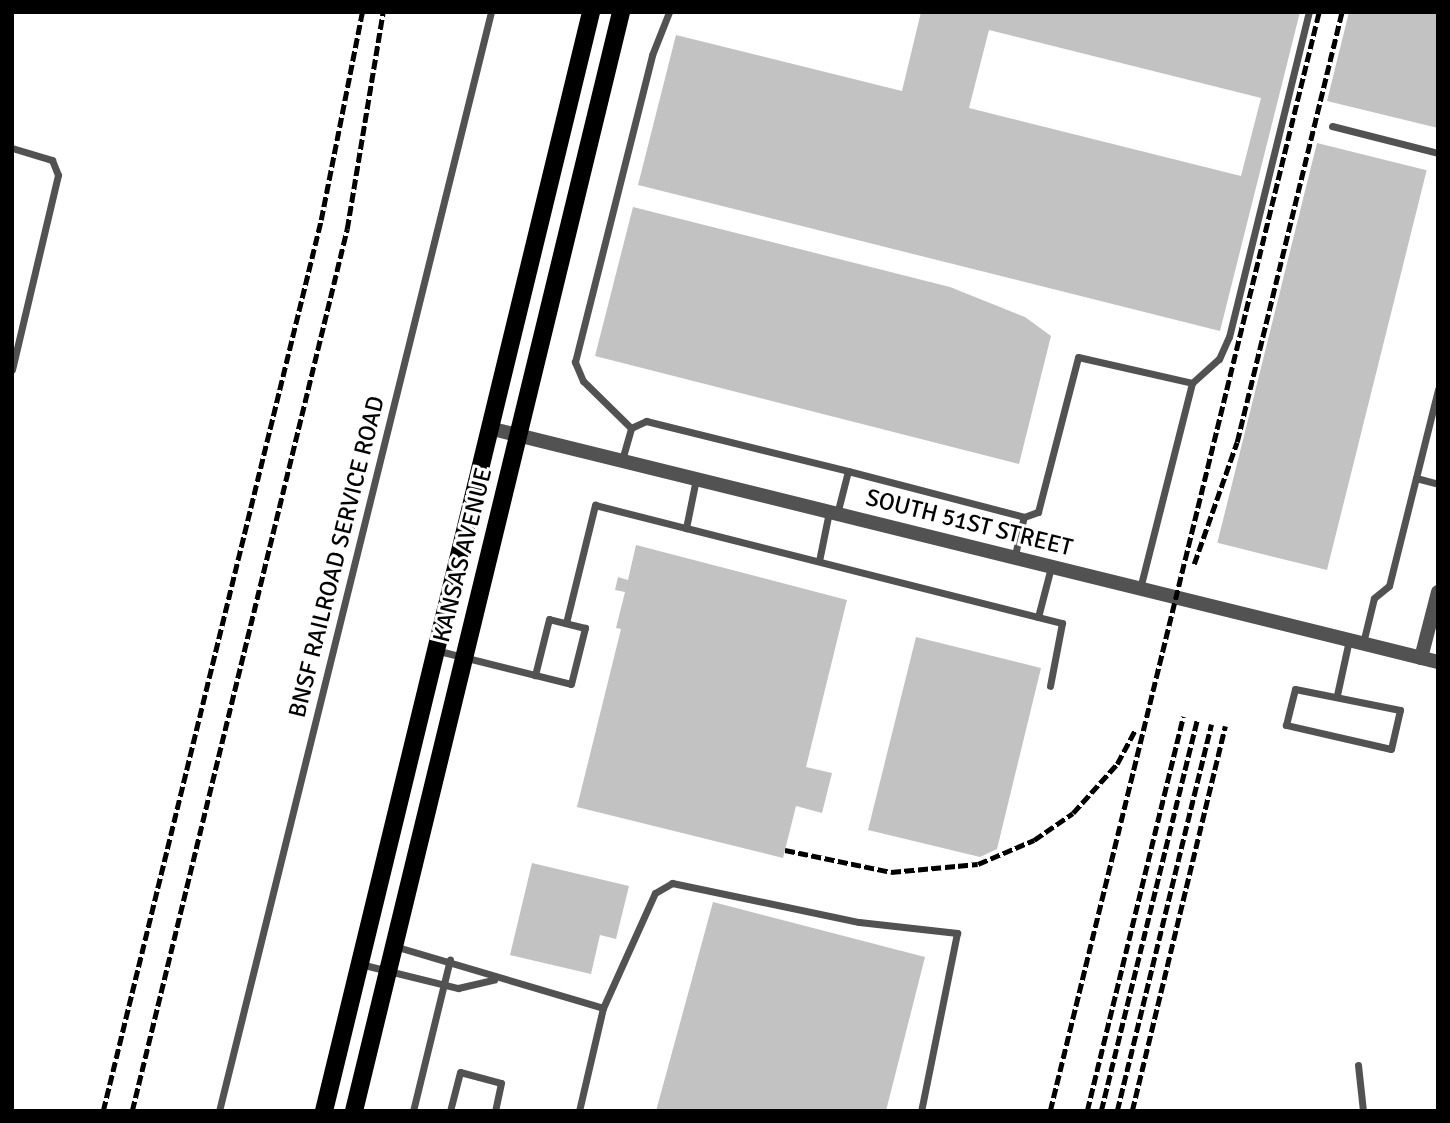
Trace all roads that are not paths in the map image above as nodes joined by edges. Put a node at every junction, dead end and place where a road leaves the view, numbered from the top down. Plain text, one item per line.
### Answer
1 (491, 12) edge
2 (591, 12) edge
3 (621, 12) edge
4 (669, 12) edge
5 (1309, 12) edge
6 (1332, 126) dead end
7 (12, 148) edge
8 (1438, 153) edge
9 (12, 370) edge
10 (1192, 383) junction
11 (1438, 389) edge
12 (489, 428) junction
13 (631, 428) junction
14 (517, 434) junction
15 (622, 460) junction
16 (848, 471) junction
17 (1416, 478) junction
18 (696, 479) junction
19 (1438, 484) edge
20 (833, 513) junction
21 (1024, 517) junction
22 (686, 528) junction
23 (1015, 555) junction
24 (818, 561) junction
25 (1051, 566) junction
26 (1140, 588) junction
27 (1438, 592) edge
28 (1038, 617) junction
29 (566, 623) junction
30 (1356, 642) junction
31 (434, 650) junction
32 (463, 657) junction
33 (1421, 659) junction
34 (1438, 662) edge
35 (535, 675) junction
36 (1049, 686) dead end
37 (1337, 695) junction
38 (393, 946) junction
39 (450, 959) junction
40 (360, 964) junction
41 (388, 971) junction
42 (494, 980) junction
43 (444, 985) junction
44 (603, 1008) junction
45 (1358, 1065) dead end
46 (219, 1111) edge
47 (324, 1111) edge
48 (354, 1111) edge
49 (413, 1111) edge
50 (450, 1111) edge
51 (495, 1111) edge
52 (579, 1111) edge
53 (921, 1111) edge
54 (1363, 1111) edge

1 - 46 lane, BNSF RAILROAD SERVICE ROAD
2 - 12 main road, KANSAS AVENUE
3 - 14 main road, KANSAS AVENUE
4 - 13 lane
5 - 10 lane
6 - 8 lane
7 - 9 lane
10 - 21 lane
10 - 26 lane
11 - 17 lane
12 - 14 street, SOUTH 51ST STREET
12 - 31 main road, KANSAS AVENUE
13 - 15 lane
13 - 16 lane
14 - 15 street, SOUTH 51ST STREET
14 - 32 main road, KANSAS AVENUE
15 - 18 street, SOUTH 51ST STREET
16 - 20 lane
16 - 21 lane
17 - 19 lane
17 - 30 lane
18 - 20 street, SOUTH 51ST STREET
18 - 22 lane
20 - 23 street, SOUTH 51ST STREET
20 - 24 lane
21 - 23 lane
22 - 24 lane
22 - 29 lane
23 - 25 street, SOUTH 51ST STREET
24 - 28 lane
25 - 26 street, SOUTH 51ST STREET
25 - 28 lane
26 - 30 street, SOUTH 51ST STREET
27 - 33 street
28 - 36 lane
29 - 35 lane
29 - 35 lane
30 - 33 street, SOUTH 51ST STREET
30 - 37 lane
31 - 32 lane
31 - 40 main road, KANSAS AVENUE
32 - 35 lane
32 - 38 main road, KANSAS AVENUE
33 - 34 street, SOUTH 51ST STREET
37 - 37 lane
38 - 39 lane
38 - 41 main road, KANSAS AVENUE
39 - 42 lane
39 - 43 lane
40 - 41 lane
40 - 47 main road, KANSAS AVENUE
41 - 43 lane
41 - 48 main road, KANSAS AVENUE
42 - 43 lane
42 - 44 lane
43 - 49 lane
44 - 52 lane
44 - 53 lane
45 - 54 lane
50 - 51 lane

